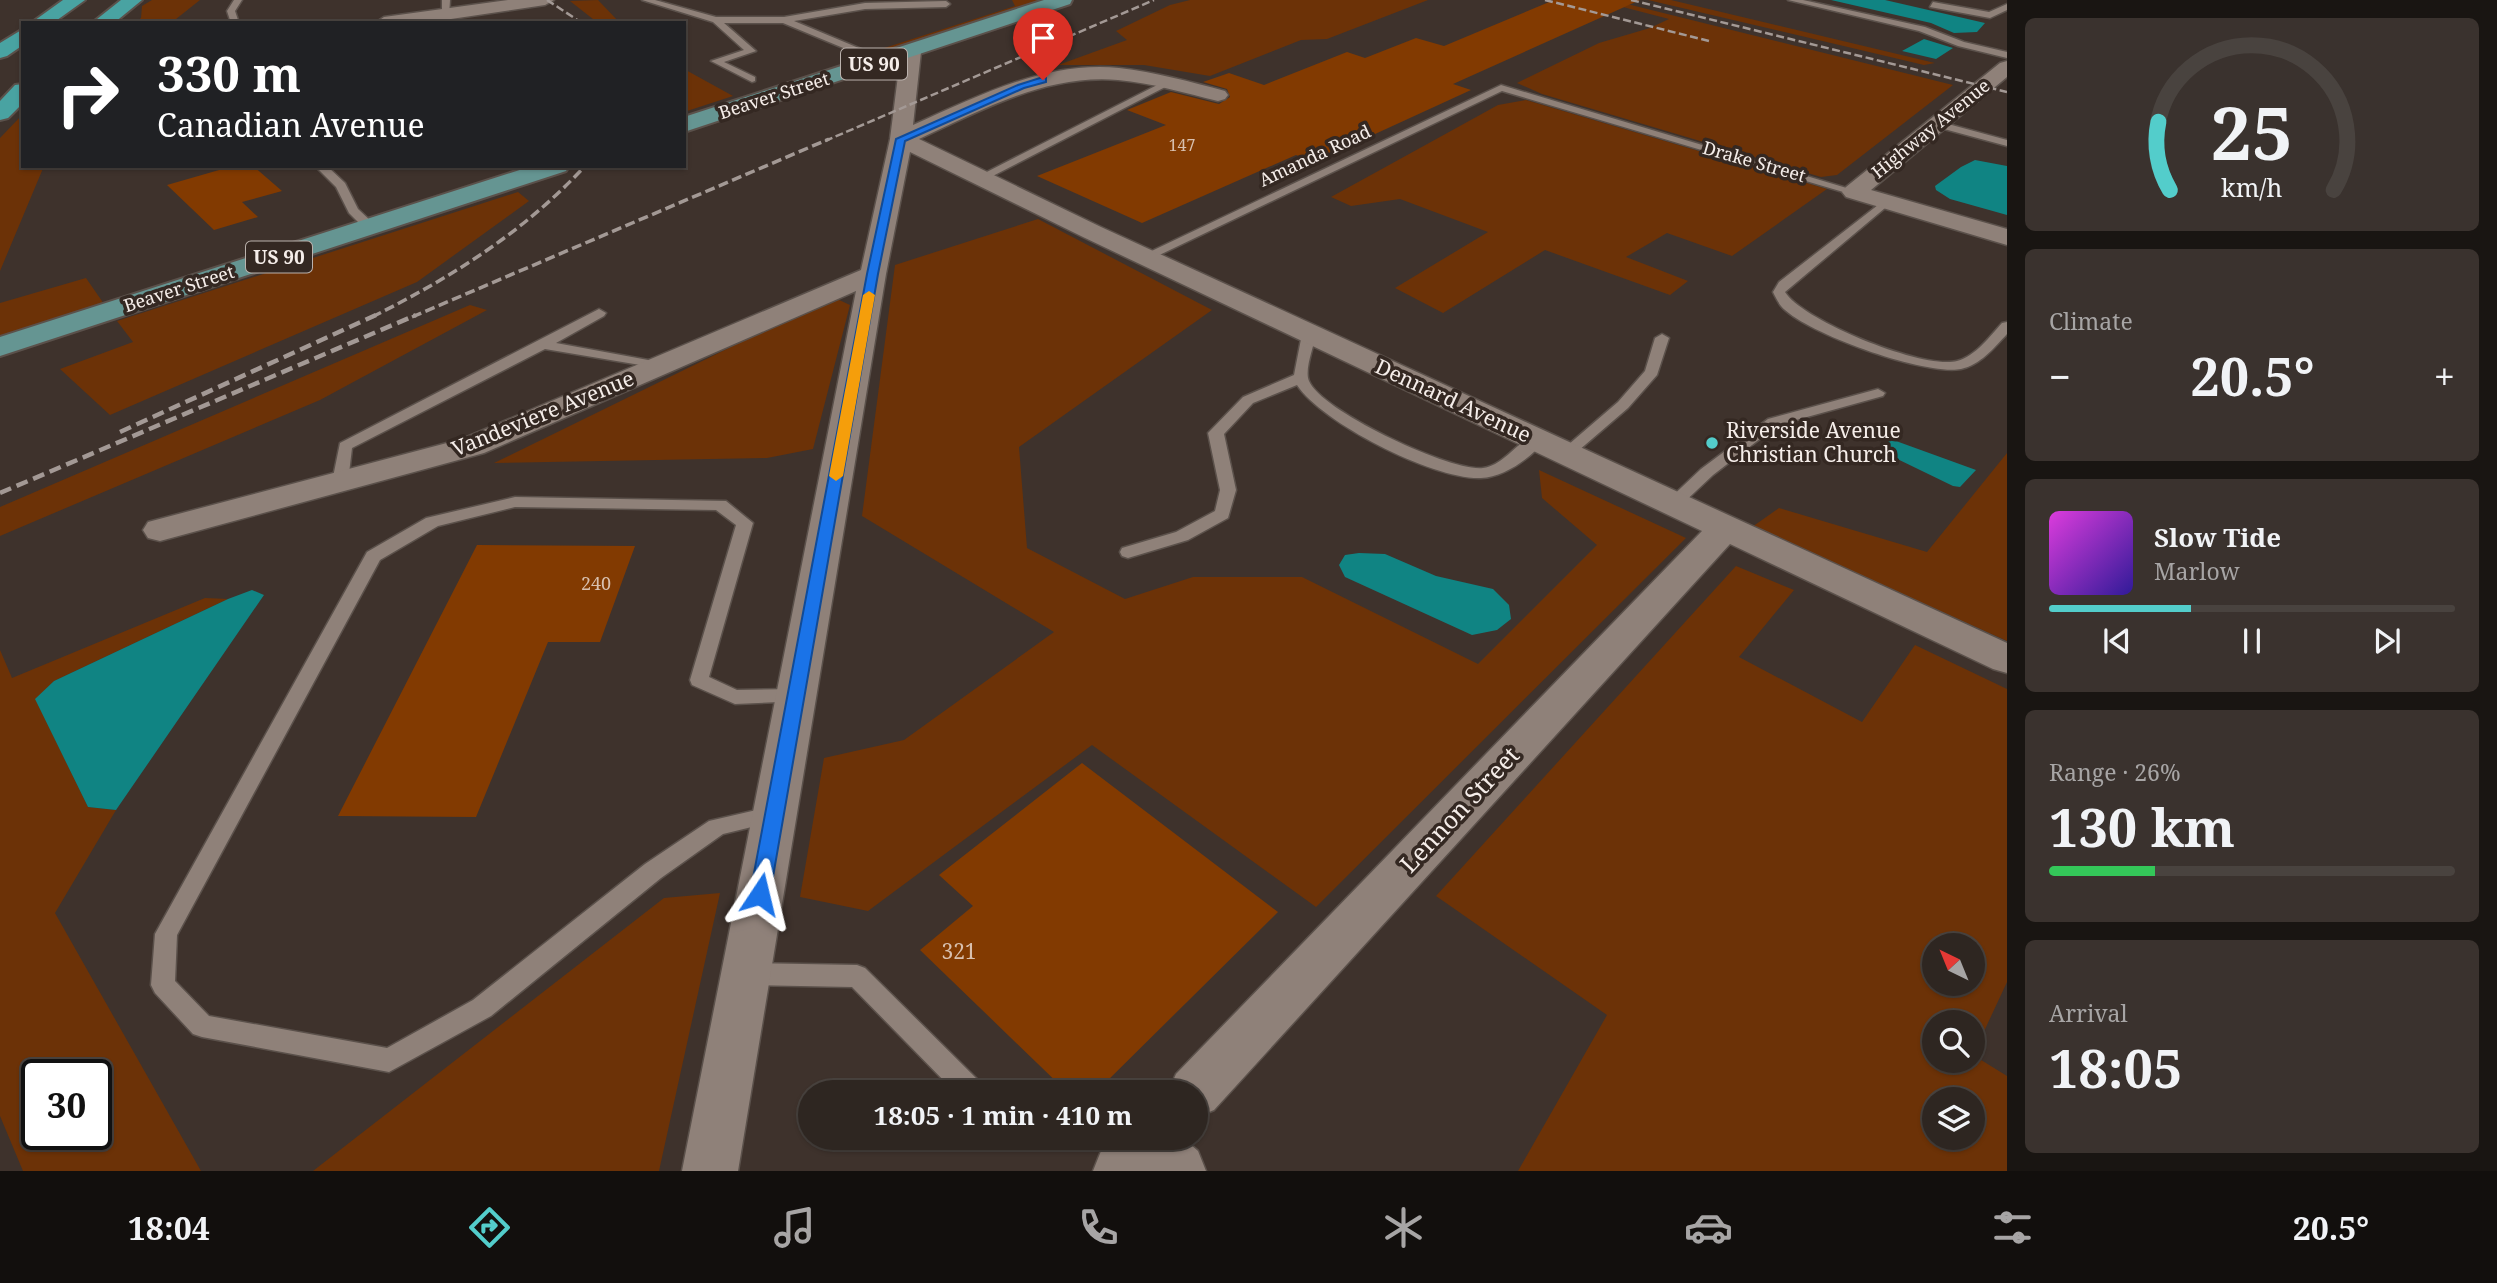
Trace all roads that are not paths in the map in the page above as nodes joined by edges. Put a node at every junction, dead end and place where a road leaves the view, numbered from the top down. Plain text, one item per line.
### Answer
1 (76, 0) edge
2 (133, 0) edge
3 (238, 0) edge
4 (545, 0) edge
5 (646, 0) edge
6 (1063, 0) edge
7 (1792, 0) edge
8 (946, 4) dead end
9 (1933, 5) dead end
10 (446, 7) edge
11 (2007, 7) edge
12 (716, 20) junction
13 (784, 20) junction
14 (43, 21) edge
15 (105, 21) edge
16 (234, 21) edge
17 (392, 21) edge
18 (21, 36) edge
19 (0, 52) edge
20 (2007, 55) edge
21 (897, 56) junction
22 (2007, 67) edge
23 (752, 79) dead end
24 (1168, 83) junction
25 (1501, 88) joint
26 (21, 92) edge
27 (1218, 95) dead end
28 (0, 113) edge
29 (686, 124) edge
30 (1937, 124) junction
31 (901, 139) junction
32 (2007, 143) edge
33 (322, 168) edge
34 (551, 168) edge
35 (981, 178) junction
36 (1854, 192) junction
37 (1887, 201) junction
38 (370, 227) junction
39 (2007, 237) edge
40 (1145, 257) junction
41 (873, 274) junction
42 (599, 313) dead end
43 (2007, 326) edge
44 (1309, 334) junction
45 (1662, 338) dead end
46 (543, 345) junction
47 (0, 347) edge
48 (659, 366) junction
49 (1300, 378) junction
50 (1878, 393) dead end
51 (1537, 440) junction
52 (1566, 454) junction
53 (340, 482) junction
54 (1672, 504) junction
55 (1725, 528) junction
56 (160, 530) dead end
57 (1128, 552) dead end
58 (2007, 659) edge
59 (796, 696) junction
60 (775, 814) junction
61 (746, 974) junction
62 (960, 1080) edge
63 (1206, 1080) edge
64 (710, 1171) edge

1 - 14 highway
2 - 15 highway
3 - 16 lane
4 - 10 street
5 - 12 lane
6 - 21 main road, Beaver Street / US 90
7 - 20 lane
8 - 13 lane
9 - 11 lane
10 - 17 street
12 - 13 lane
12 - 23 lane
13 - 21 lane
18 - 19 highway
21 - 29 main road, Beaver Street / US 90
21 - 31 street
22 - 30 street, Highway Avenue
24 - 27 street
24 - 31 street
24 - 35 lane
25 - 36 lane, Drake Street
25 - 40 lane, Amanda Road
26 - 28 highway
30 - 32 lane
30 - 36 street, Highway Avenue
31 - 35 street, Dennard Avenue
31 - 41 street
33 - 38 lane
34 - 38 main road, Beaver Street / US 90
35 - 40 street, Dennard Avenue
36 - 37 street, Drake Street
37 - 39 street, Drake Street
37 - 43 lane
38 - 47 main road, Beaver Street / US 90
40 - 44 street, Dennard Avenue
41 - 48 street, Vandeviere Avenue
41 - 59 street
42 - 46 lane
44 - 49 lane
44 - 51 street, Dennard Avenue
45 - 52 lane
46 - 48 lane
46 - 53 lane
48 - 53 street, Vandeviere Avenue
49 - 51 lane
49 - 57 lane
50 - 54 lane
51 - 52 street, Dennard Avenue
52 - 54 street, Dennard Avenue
53 - 56 street, Vandeviere Avenue
54 - 55 street, Dennard Avenue
55 - 58 street, Dennard Avenue
55 - 63 street, Lennon Street
59 - 60 street
59 - 60 lane
60 - 61 street
61 - 62 lane
61 - 64 street

